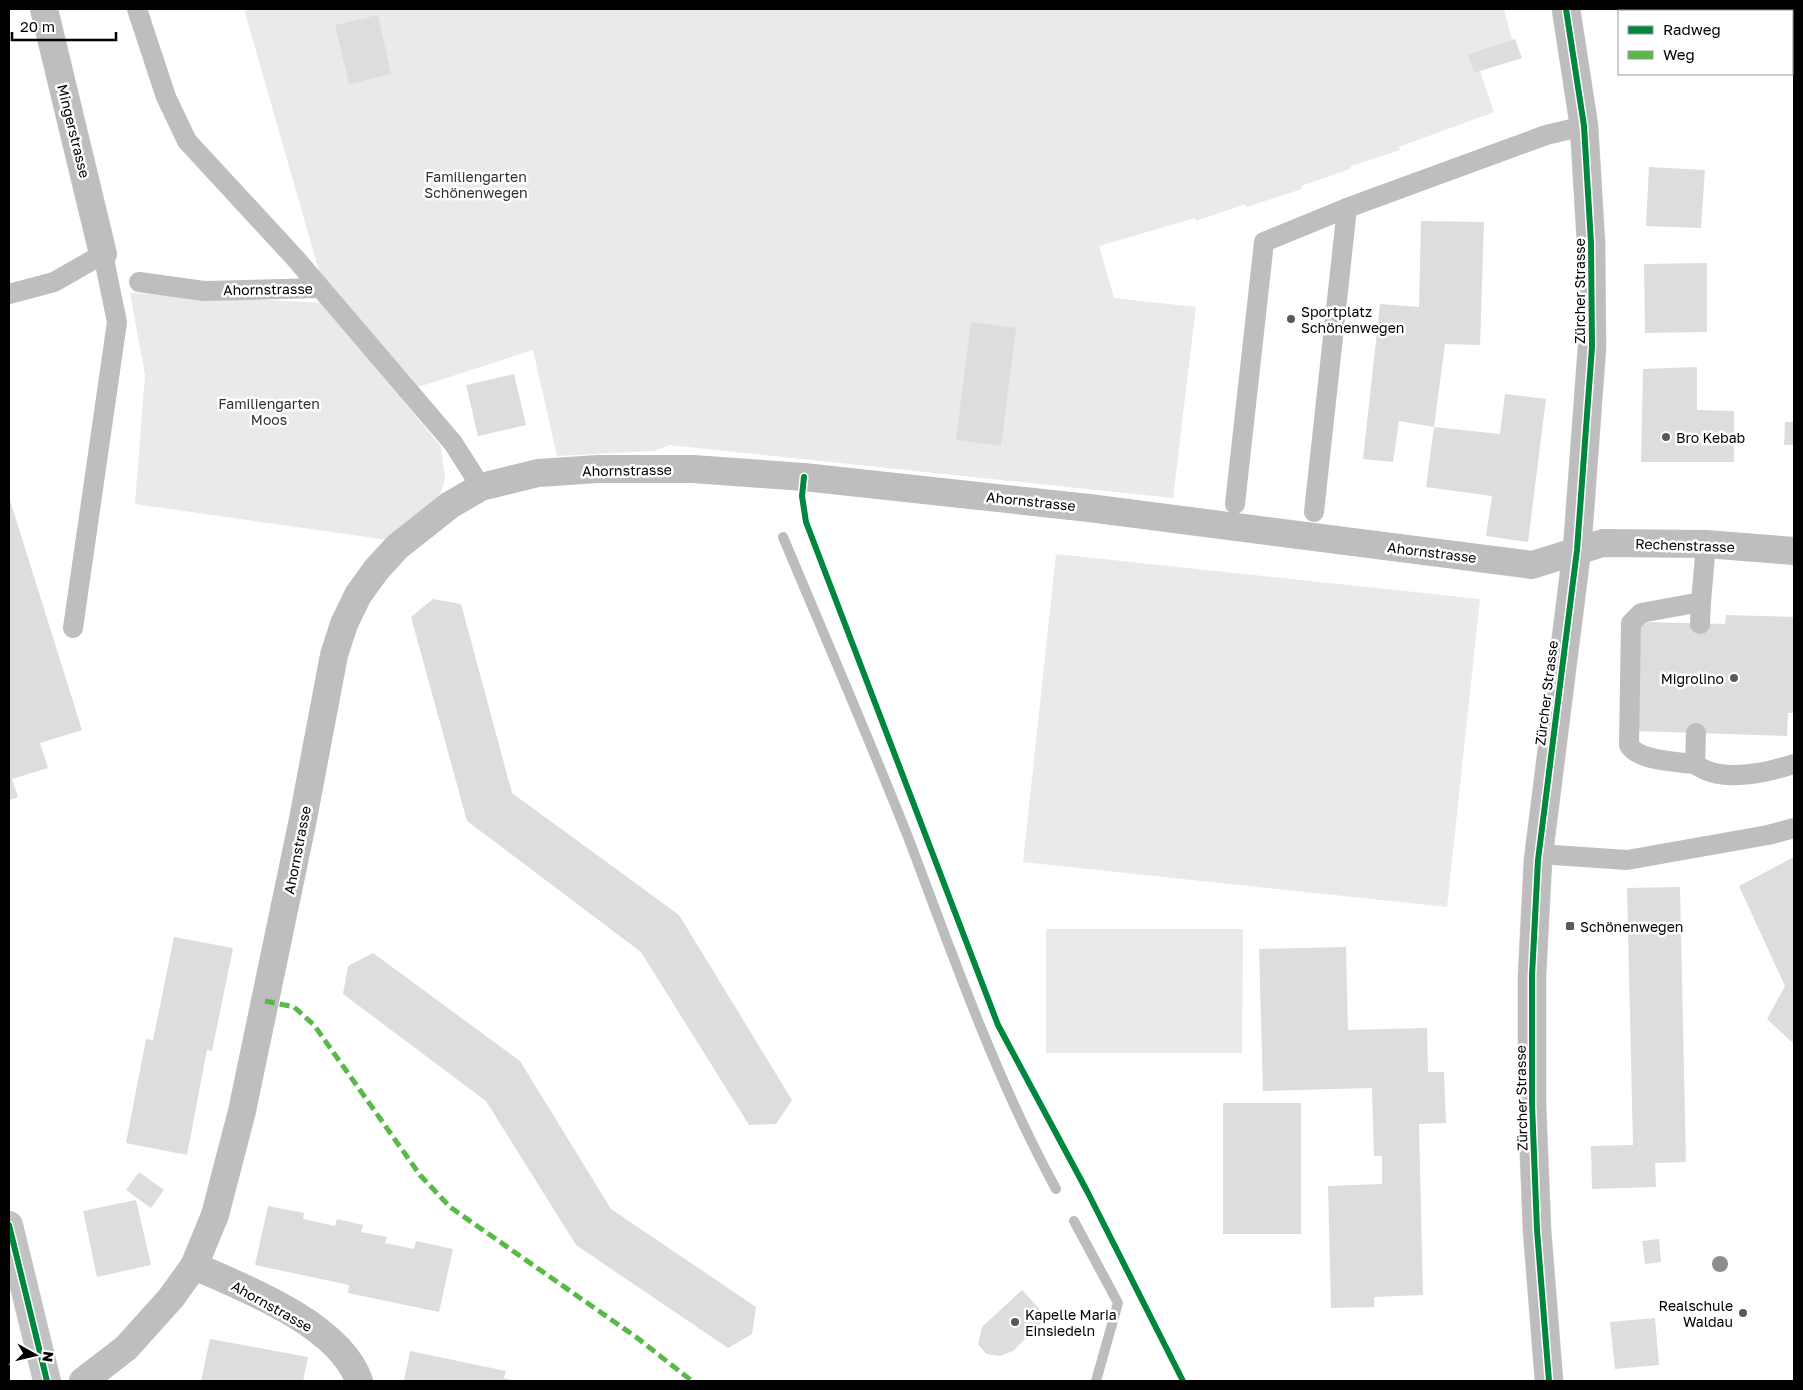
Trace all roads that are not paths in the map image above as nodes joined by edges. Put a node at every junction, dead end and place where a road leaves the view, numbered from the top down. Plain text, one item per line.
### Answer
1 (44, 9) edge
2 (137, 9) edge
3 (1566, 9) edge
4 (1584, 126) junction
5 (1347, 208) junction
6 (103, 254) junction
7 (139, 282) dead end
8 (320, 288) junction
9 (9, 294) edge
10 (481, 488) junction
11 (1235, 504) dead end
12 (1314, 512) dead end
13 (1706, 544) junction
14 (1577, 550) junction
15 (1794, 551) edge
16 (1701, 602) junction
17 (1700, 624) dead end
18 (73, 628) dead end
19 (1696, 733) dead end
20 (1794, 754) edge
21 (1695, 764) junction
22 (1787, 766) edge
23 (1794, 828) edge
24 (1539, 854) junction
25 (9, 1225) edge
26 (194, 1266) junction
27 (47, 1381) edge
28 (83, 1381) edge
29 (359, 1381) edge
30 (1549, 1381) edge

1 - 6 street, Mingerstrasse
2 - 8 lane
3 - 4 main road, Zürcher Strasse
4 - 5 lane
4 - 14 main road, Zürcher Strasse
5 - 11 lane
5 - 12 lane
6 - 9 lane
6 - 18 lane
7 - 8 lane, Ahornstrasse
8 - 10 lane, Ahornstrasse
10 - 14 street, Ahornstrasse
10 - 26 street, Ahornstrasse
13 - 14 street, Rechenstrasse
13 - 15 street, Rechenstrasse
13 - 16 lane
14 - 24 main road, Zürcher Strasse
16 - 17 lane
16 - 21 lane
19 - 21 lane
20 - 22 lane
21 - 22 lane
23 - 24 lane
24 - 30 main road, Zürcher Strasse
25 - 27 main road
26 - 28 street, Ahornstrasse
26 - 29 street, Ahornstrasse

